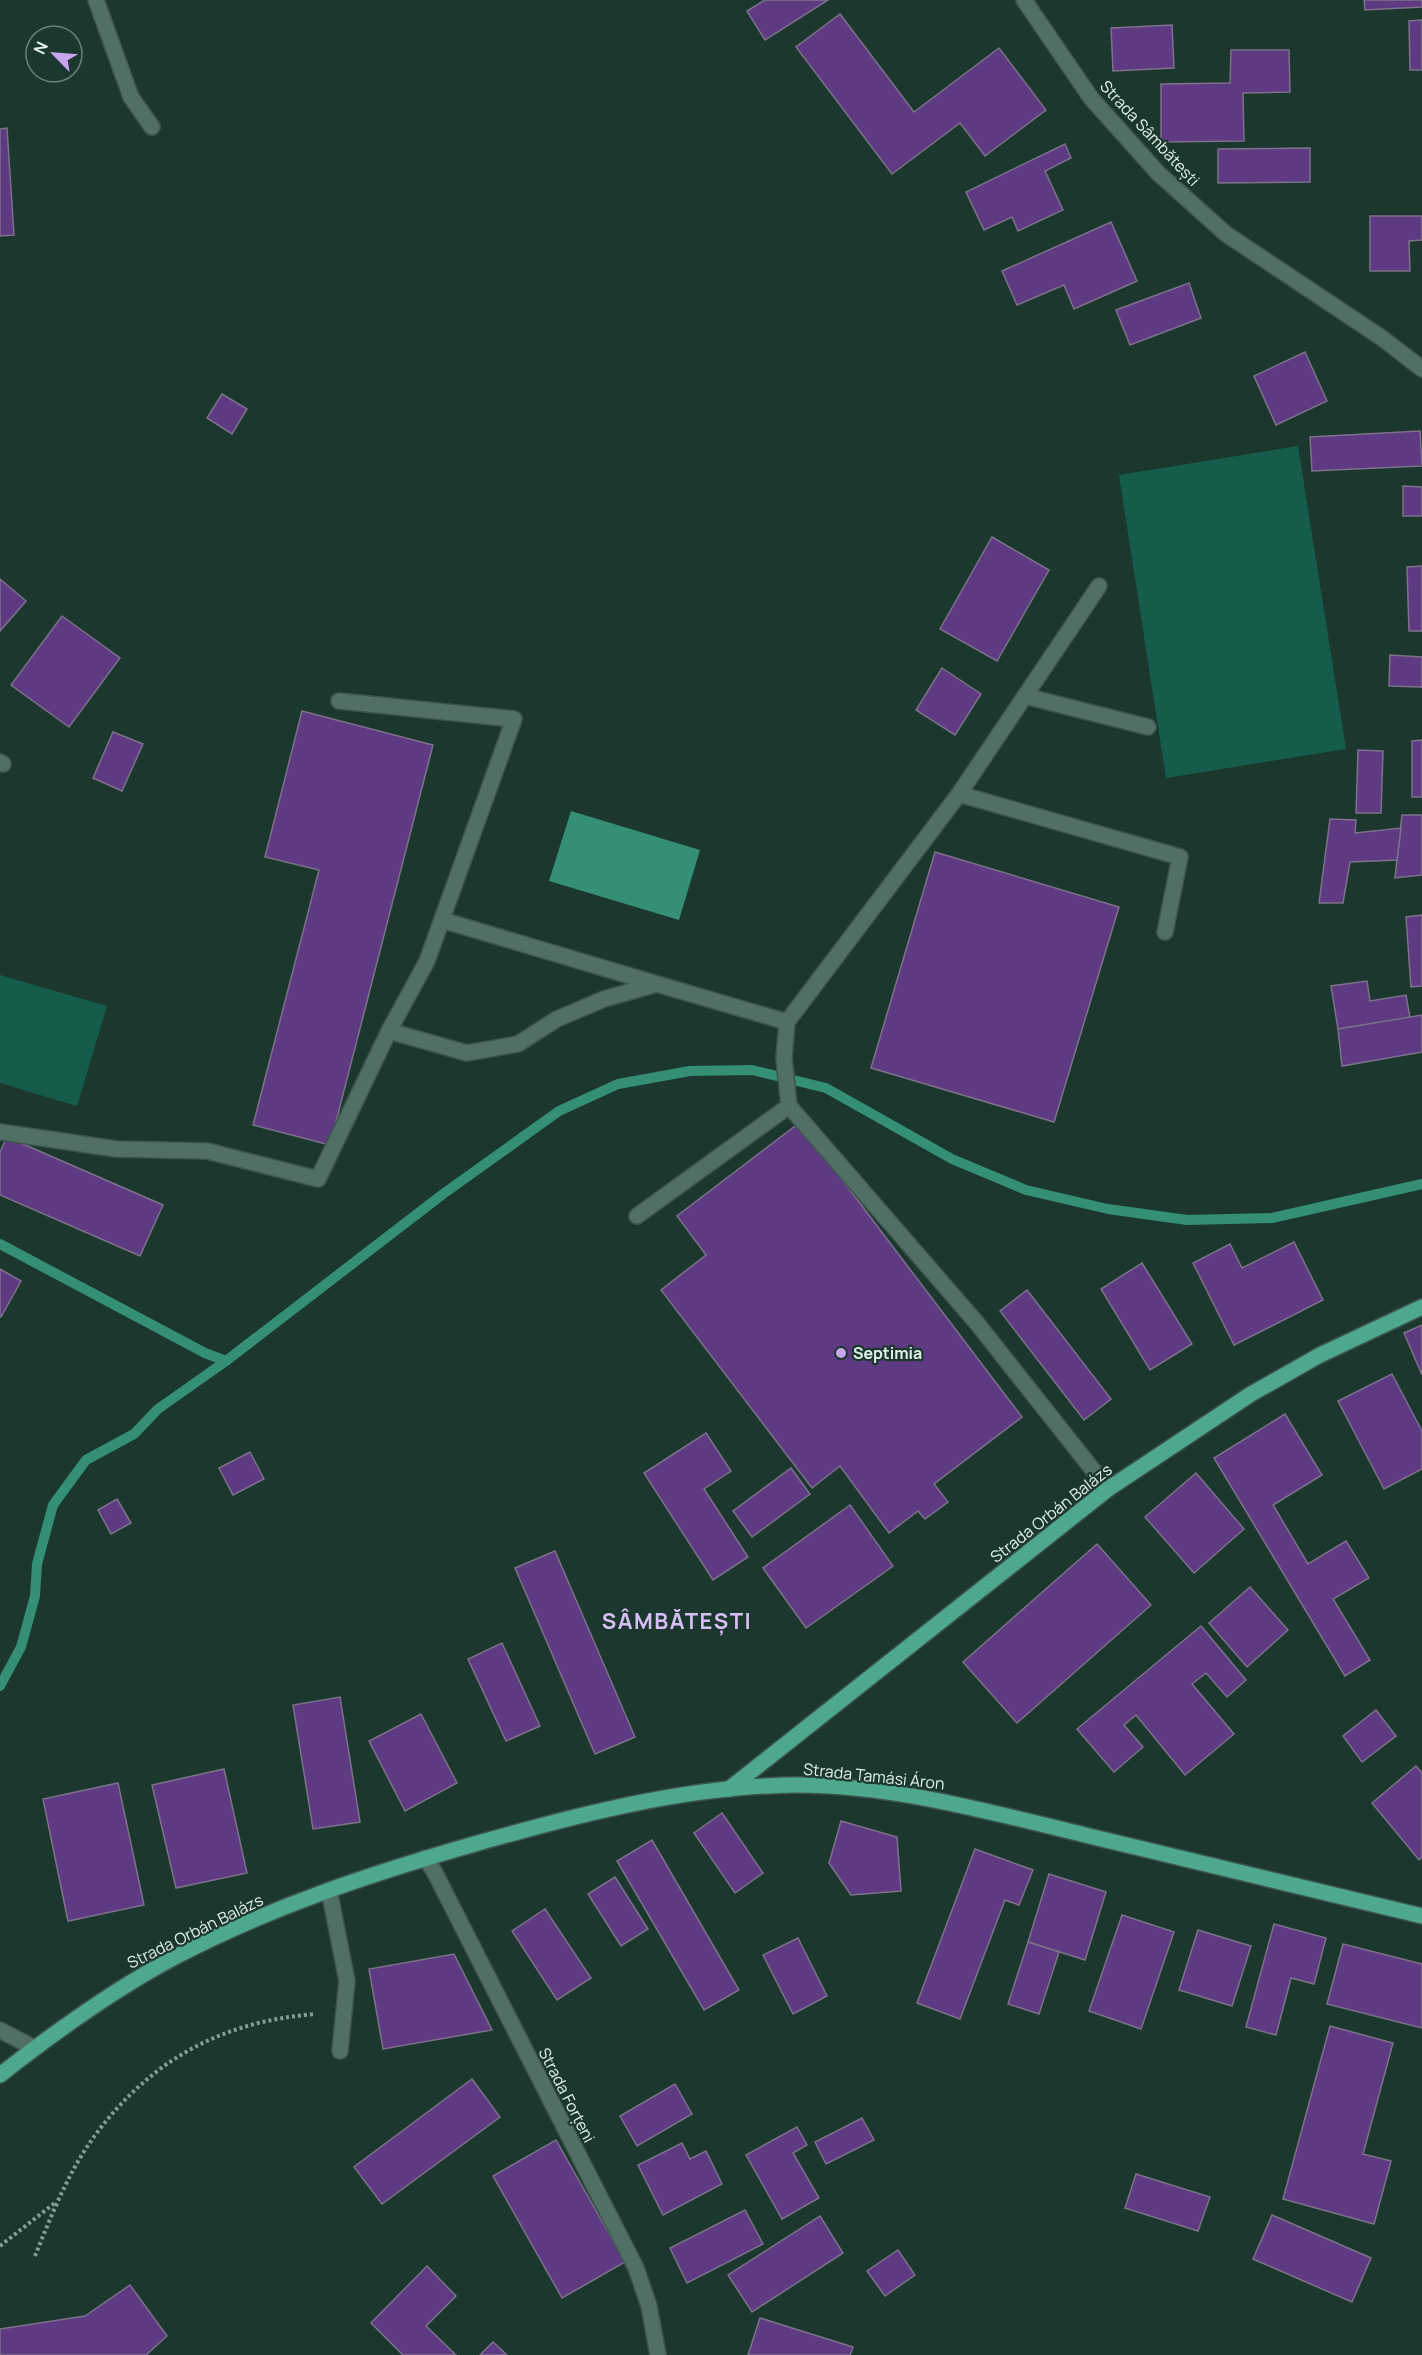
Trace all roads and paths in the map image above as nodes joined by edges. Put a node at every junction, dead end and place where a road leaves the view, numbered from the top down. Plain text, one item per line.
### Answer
1 (96, 0) edge
2 (1024, 0) edge
3 (153, 127) dead end
4 (1422, 369) edge
5 (1099, 586) dead end
6 (1025, 696) junction
7 (339, 701) dead end
8 (1148, 727) dead end
9 (959, 794) junction
10 (442, 920) junction
11 (1165, 932) dead end
12 (657, 984) junction
13 (787, 1022) junction
14 (389, 1031) junction
15 (788, 1103) junction
16 (0, 1132) edge
17 (637, 1216) dead end
18 (1422, 1307) edge
19 (1108, 1489) junction
20 (729, 1789) junction
21 (425, 1858) junction
22 (329, 1890) junction
23 (1422, 1916) edge
24 (344, 2012) junction
25 (0, 2030) edge
26 (34, 2048) junction
27 (340, 2051) dead end
28 (0, 2074) edge
29 (58, 2200) junction
30 (0, 2246) edge
31 (35, 2256) dead end
32 (658, 2355) edge

1 - 3 street
2 - 4 street, Strada Sâmbătești
5 - 6 street
6 - 8 street
6 - 9 street
7 - 10 street
9 - 11 street
9 - 13 street
10 - 12 street
10 - 14 street
12 - 13 street
12 - 14 street
13 - 15 street
14 - 16 street
15 - 17 street
15 - 19 street
18 - 19 main road, Strada Orbán Balázs
19 - 20 main road, Strada Orbán Balázs
20 - 21 main road, Strada Tamási Áron
20 - 23 main road, Strada Tamási Áron
21 - 22 main road, Strada Orbán Balázs
21 - 32 street, Strada Forțeni
22 - 24 street
22 - 26 main road, Strada Orbán Balázs
24 - 27 street
24 - 29 path
25 - 26 street
26 - 28 main road, Strada Orbán Balázs
29 - 30 path
29 - 31 path

